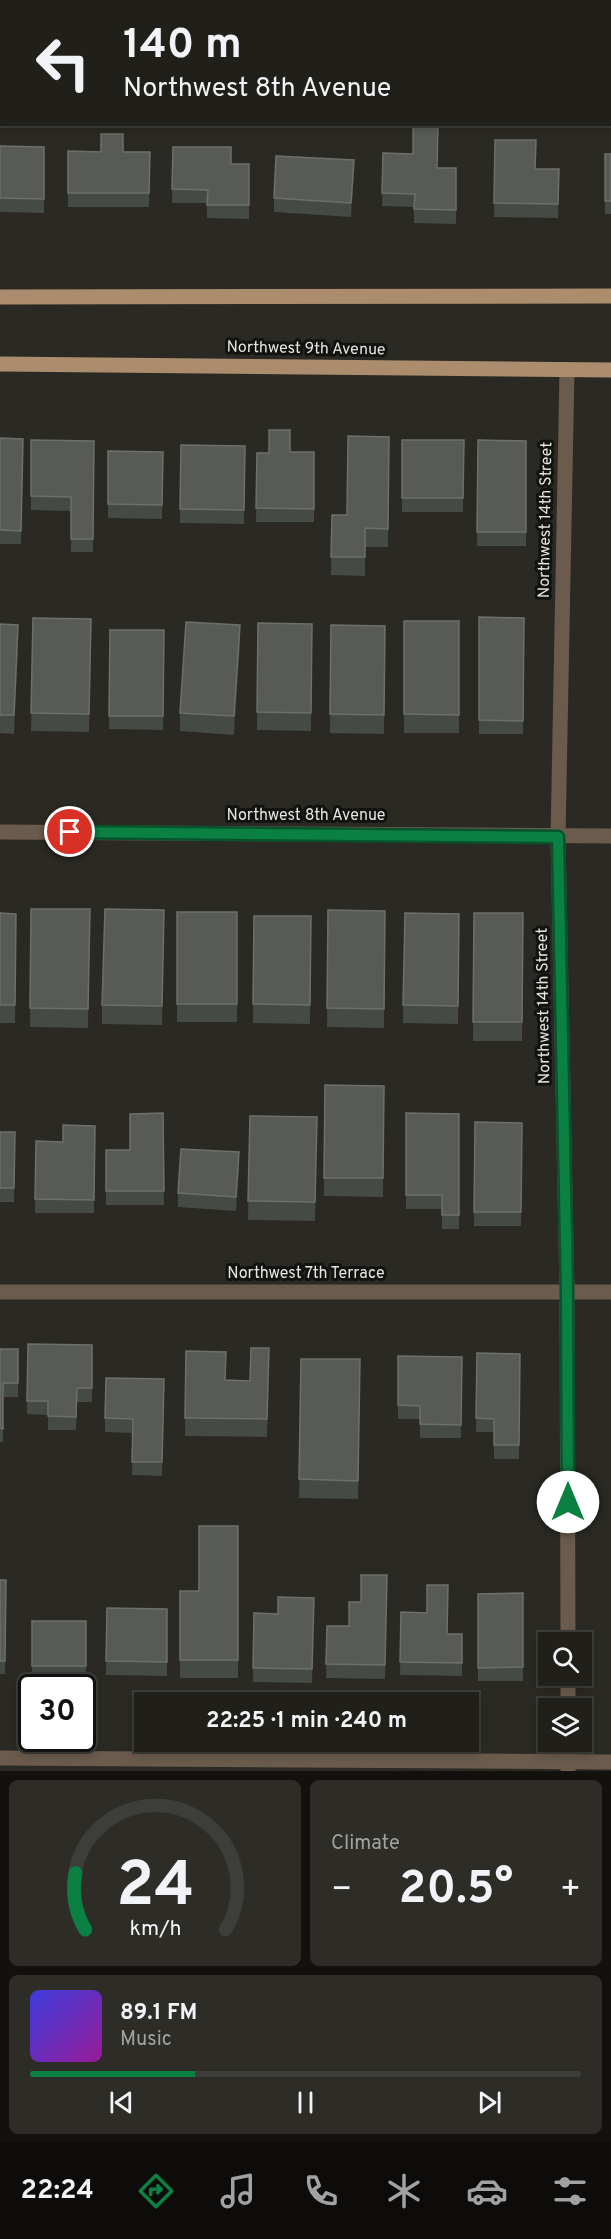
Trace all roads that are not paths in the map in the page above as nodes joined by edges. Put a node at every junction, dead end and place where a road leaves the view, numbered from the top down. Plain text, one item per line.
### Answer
1 (611, 296) edge
2 (0, 297) edge
3 (0, 364) edge
4 (567, 370) junction
5 (611, 370) edge
6 (0, 832) edge
7 (611, 836) edge
8 (558, 837) junction
9 (0, 1292) edge
10 (567, 1292) junction
11 (611, 1292) edge
12 (568, 1632) edge
13 (0, 1758) edge
14 (611, 1762) edge
15 (568, 1766) edge

1 - 2 main road
3 - 4 main road, Northwest 9th Avenue
4 - 5 main road, Northwest 9th Avenue
4 - 8 street, Northwest 14th Street
6 - 8 street, Northwest 8th Avenue
7 - 8 street, Northwest 8th Avenue
8 - 10 street, Northwest 14th Street
9 - 10 street, Northwest 7th Terrace
10 - 11 street, Northwest 7th Terrace
10 - 12 street, Northwest 14th Street
13 - 15 street
14 - 15 street

